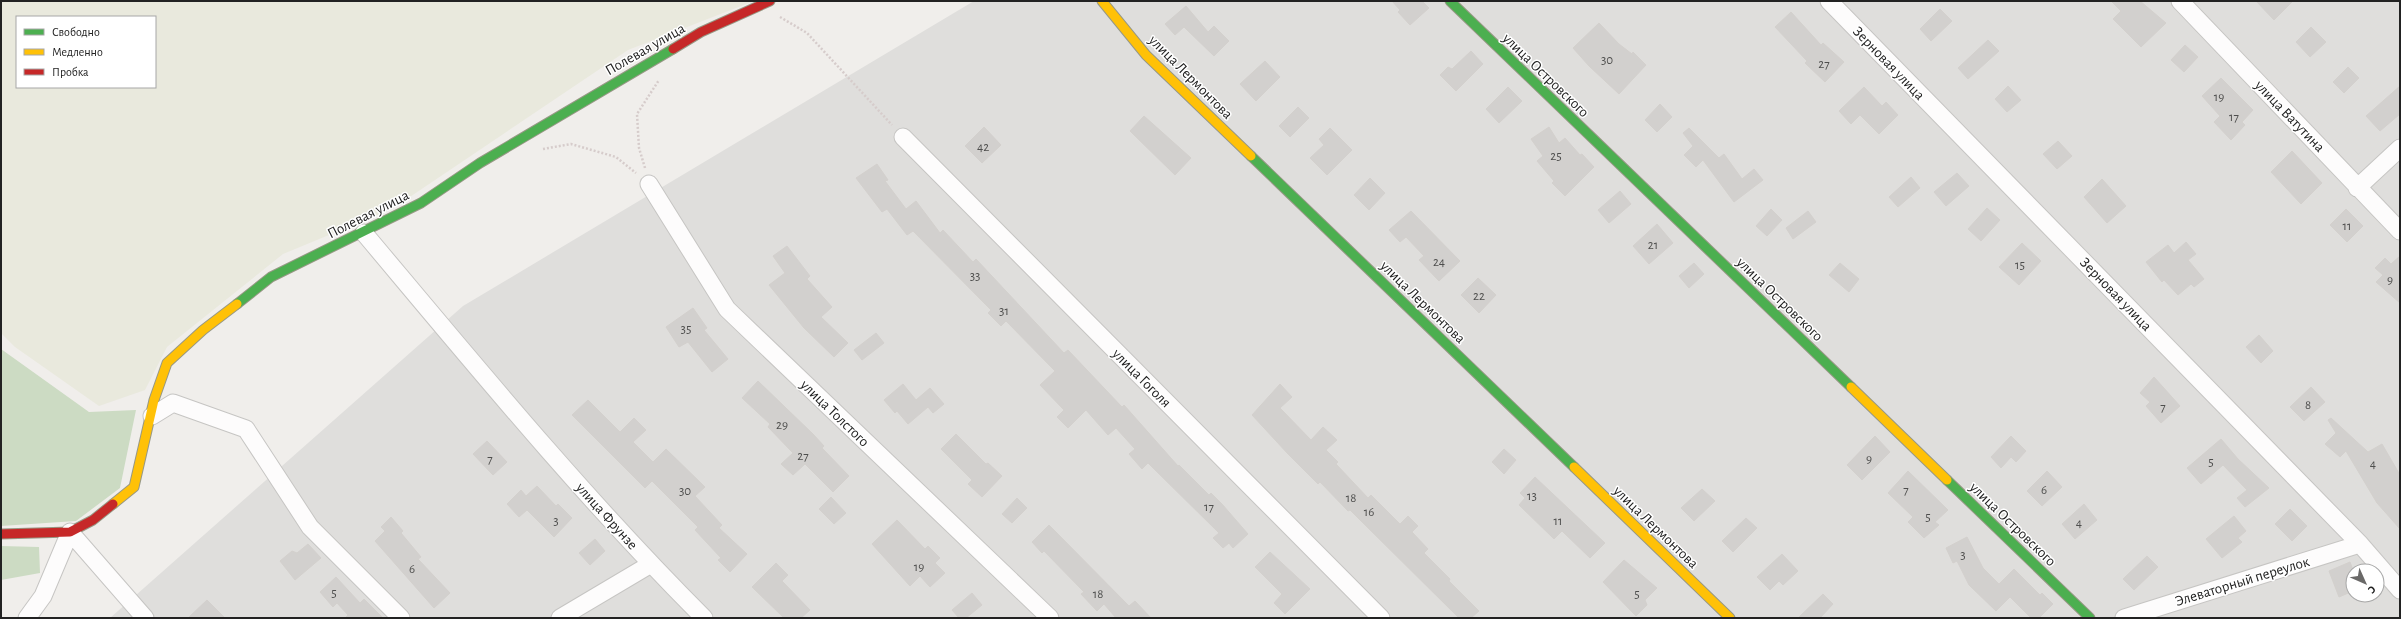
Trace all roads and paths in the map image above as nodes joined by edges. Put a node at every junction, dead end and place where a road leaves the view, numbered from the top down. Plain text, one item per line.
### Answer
1 (770, 1) edge
2 (1102, 1) edge
3 (1450, 1) edge
4 (1829, 1) edge
5 (2180, 1) edge
6 (755, 8) junction
7 (660, 79) dead end
8 (903, 137) joint
9 (2400, 148) edge
10 (542, 149) dead end
11 (649, 184) junction
12 (2357, 188) junction
13 (2400, 231) edge
14 (364, 233) junction
15 (152, 416) junction
16 (70, 532) junction
17 (1, 534) edge
18 (2360, 544) junction
19 (651, 564) junction
20 (2400, 590) edge
21 (27, 618) edge
22 (145, 618) edge
23 (402, 618) edge
24 (560, 618) edge
25 (704, 618) edge
26 (1050, 618) edge
27 (1381, 618) edge
28 (1730, 618) edge
29 (2090, 618) edge
30 (2124, 618) edge

1 - 6 street, Полевая улица
2 - 28 street, улица Лермонтова
3 - 29 street, улица Островского
4 - 18 street, Зерновая улица
5 - 12 street, улица Ватутина
6 - 8 path
6 - 14 street, Полевая улица
7 - 11 path
8 - 27 street, улица Гоголя
9 - 12 street
10 - 11 path
11 - 26 street, улица Толстого
12 - 13 street, улица Ватутина
14 - 15 street, Полевая улица
14 - 19 street, улица Фрунзе
15 - 16 street, Полевая улица
15 - 23 street
16 - 17 street
16 - 21 street
16 - 22 street
18 - 20 street, Зерновая улица
18 - 30 street, Элеваторный переулок
19 - 24 street
19 - 25 street, улица Фрунзе

